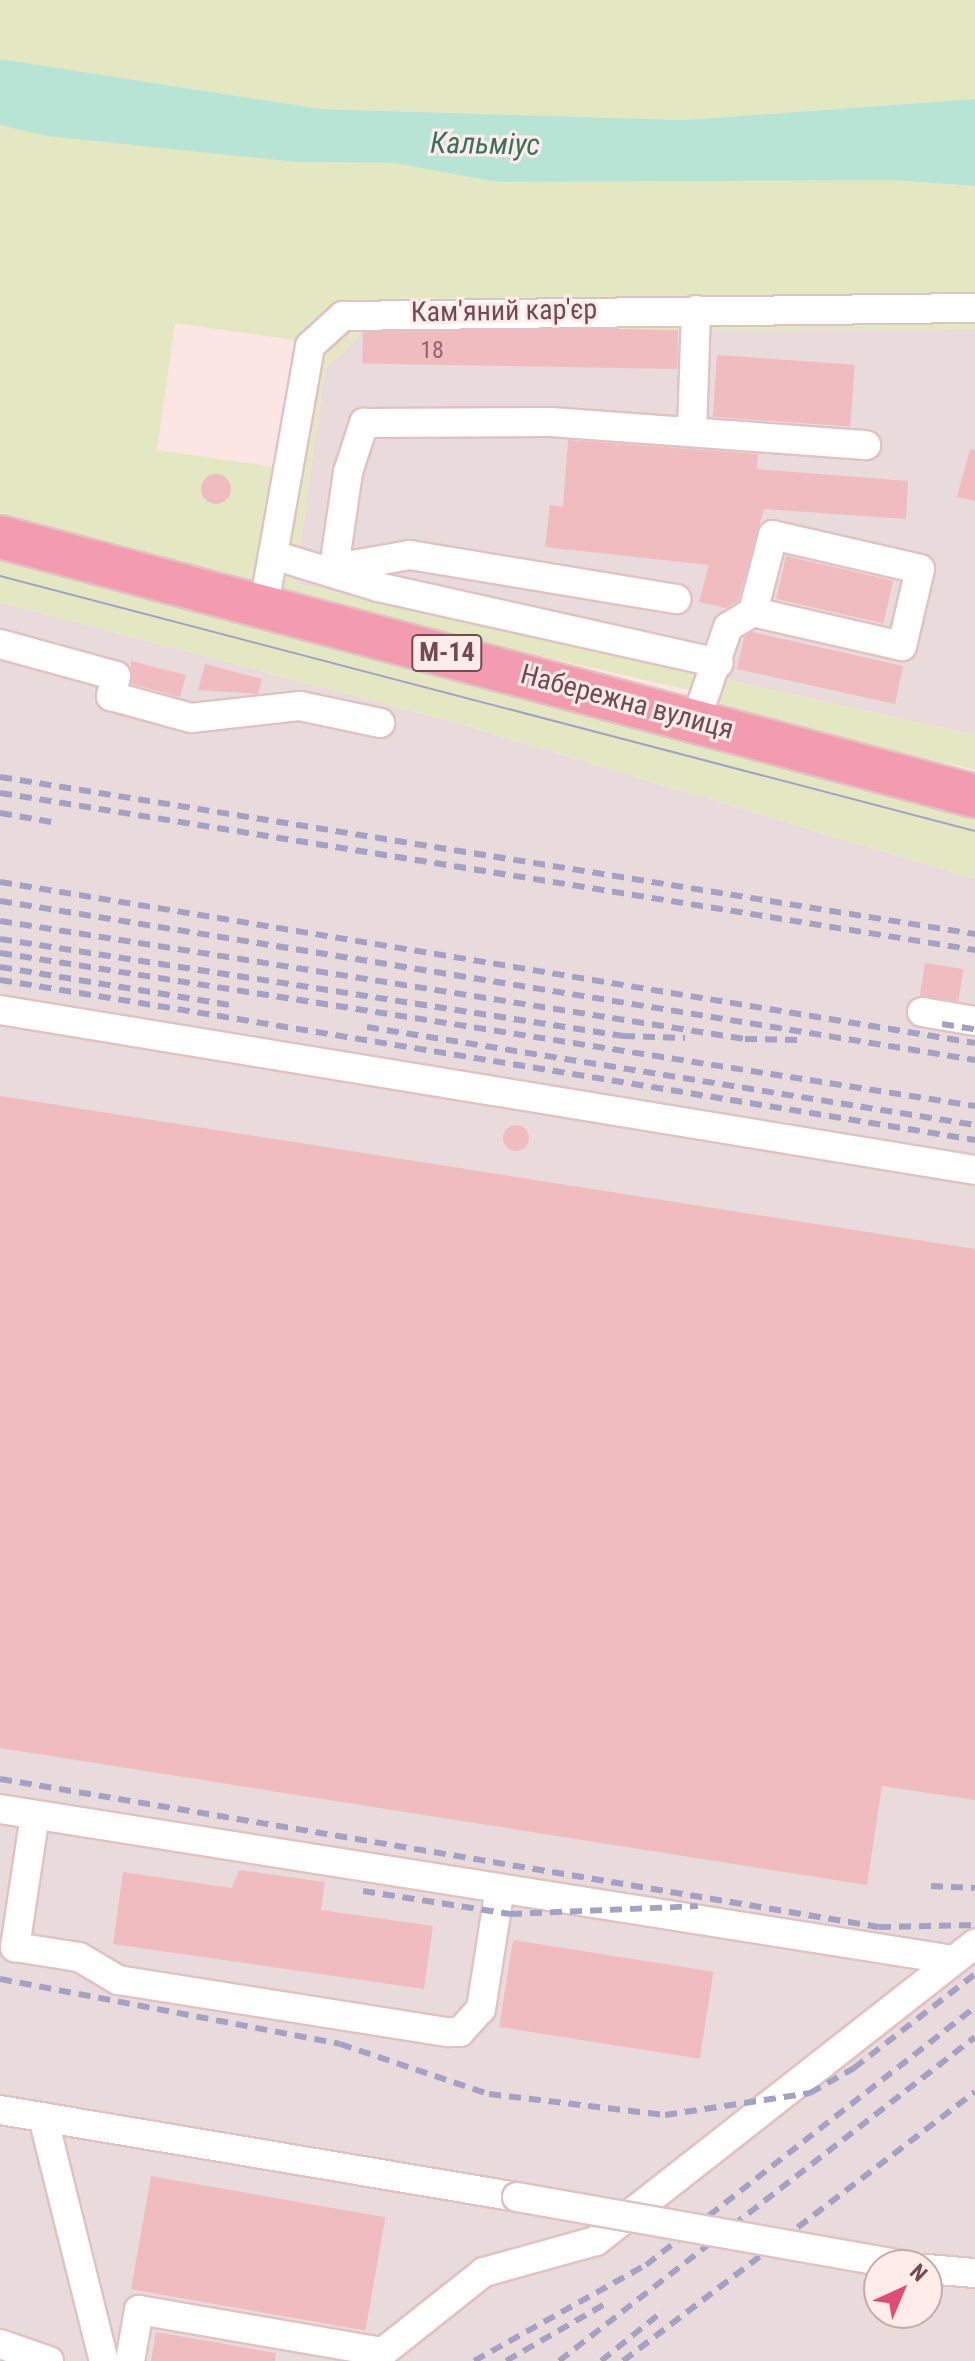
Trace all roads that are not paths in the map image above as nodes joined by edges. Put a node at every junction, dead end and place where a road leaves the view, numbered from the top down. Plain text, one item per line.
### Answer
1 (975, 308) edge
2 (696, 310) junction
3 (692, 432) junction
4 (866, 445) dead end
5 (0, 537) edge
6 (273, 555) junction
7 (334, 568) junction
8 (676, 599) dead end
9 (264, 605) junction
10 (753, 612) junction
11 (0, 644) edge
12 (719, 663) junction
13 (696, 720) junction
14 (380, 723) dead end
15 (975, 796) edge
16 (0, 1010) edge
17 (922, 1012) dead end
18 (975, 1021) edge
19 (975, 1170) edge
20 (0, 1809) edge
21 (35, 1815) junction
22 (500, 1888) junction
23 (964, 1952) edge
24 (0, 2110) edge
25 (43, 2117) junction
26 (863, 2258) edge
27 (943, 2271) edge
28 (972, 2275) edge
29 (0, 2344) edge
30 (49, 2361) edge
31 (104, 2361) edge
32 (130, 2361) edge

1 - 2 street, Кам'яний кар'єр
2 - 3 street
2 - 6 street, Кам'яний кар'єр
3 - 4 street
3 - 7 street
5 - 9 highway, Набережна вулиця / М-14
6 - 7 street
6 - 9 street, Кам'яний кар'єр
7 - 8 street
7 - 12 street
9 - 13 highway, Набережна вулиця / М-14
10 - 10 street
10 - 12 street
11 - 14 street
12 - 13 street
13 - 15 highway, Набережна вулиця / М-14
16 - 19 street
17 - 18 street
20 - 21 street
21 - 22 street
21 - 22 street
22 - 23 street
23 - 32 street
24 - 25 street
25 - 26 street, bridge
25 - 31 street
27 - 28 street
29 - 30 street

